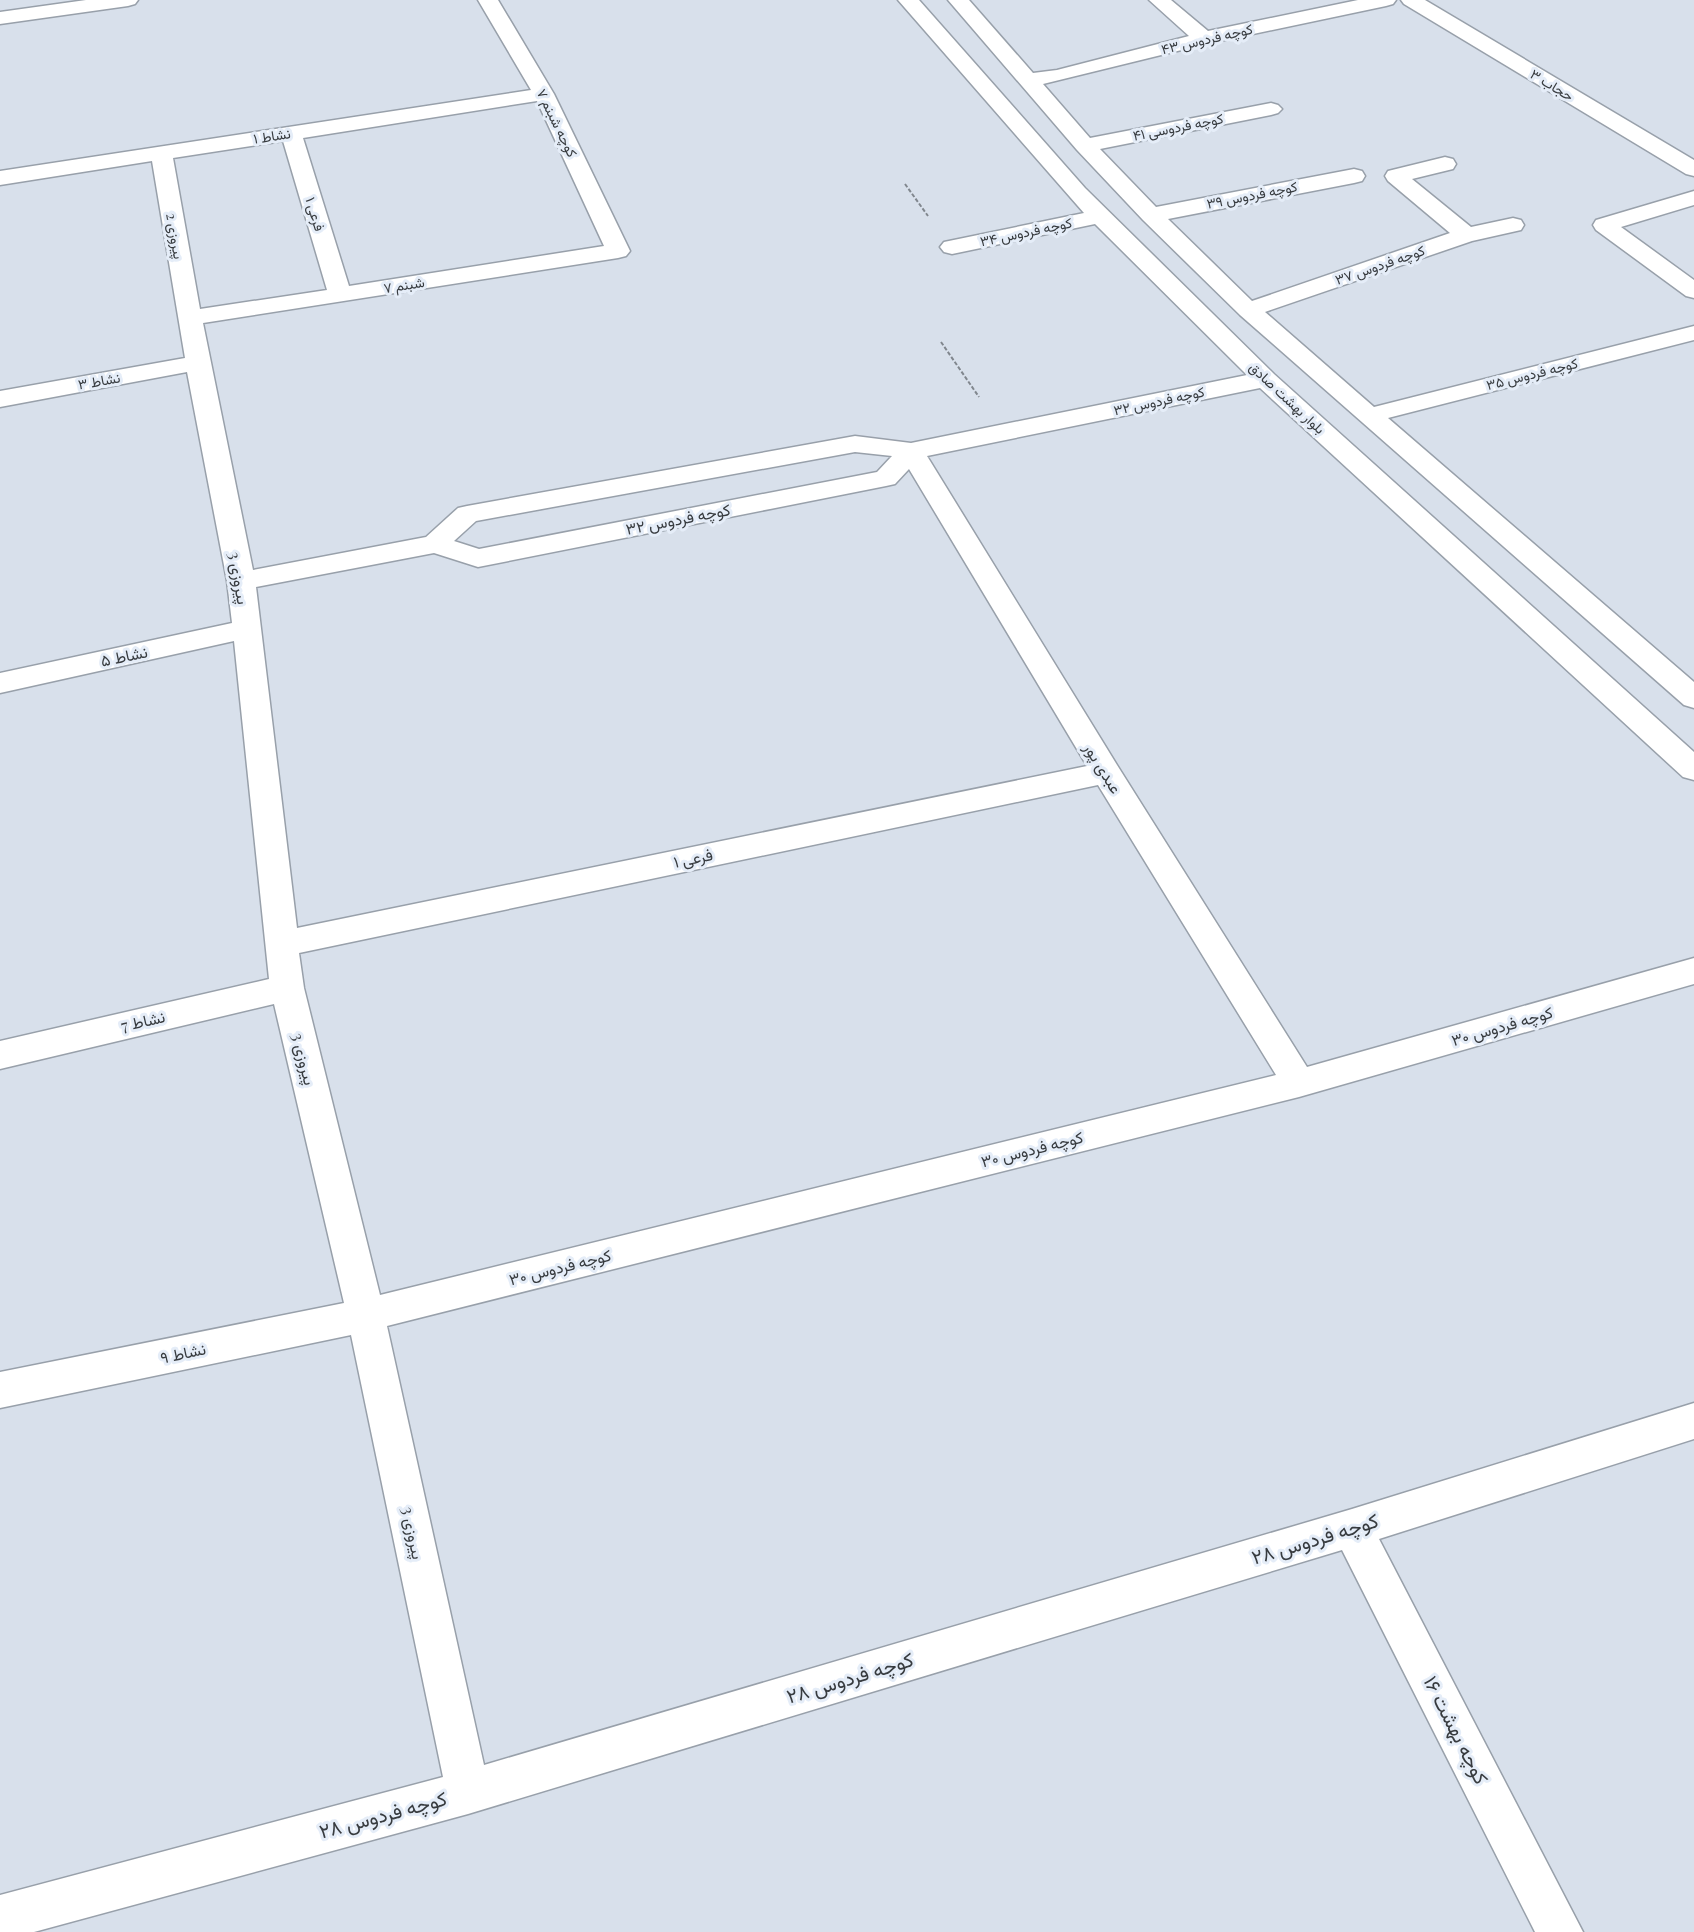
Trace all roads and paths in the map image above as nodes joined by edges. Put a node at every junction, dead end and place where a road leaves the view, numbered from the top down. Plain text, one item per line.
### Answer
1 (128, 0) edge
2 (488, 0) edge
3 (908, 0) edge
4 (958, 0) edge
5 (1159, 0) edge
6 (1386, 0) edge
7 (1411, 0) edge
8 (0, 18) edge
9 (1204, 38) junction
10 (1029, 80) junction
11 (544, 94) junction
12 (1271, 109) dead end
13 (291, 133) junction
14 (1085, 145) junction
15 (161, 153) junction
16 (1445, 164) dead end
17 (1694, 170) edge
18 (1354, 176) dead end
19 (0, 178) edge
20 (1694, 198) edge
21 (1151, 215) junction
22 (1101, 216) junction
23 (1513, 225) dead end
24 (1466, 235) junction
25 (952, 248) dead end
26 (618, 251) joint
27 (1694, 291) edge
28 (340, 295) junction
29 (1248, 310) junction
30 (190, 318) junction
31 (1694, 333) edge
32 (941, 342) dead end
33 (198, 363) junction
34 (1265, 379) junction
35 (0, 399) edge
36 (1371, 415) junction
37 (1003, 433) junction
38 (911, 452) junction
39 (435, 544) junction
40 (241, 581) junction
41 (247, 629) junction
42 (0, 683) edge
43 (1690, 688) edge
44 (1694, 769) edge
45 (1106, 773) junction
46 (281, 944) junction
47 (1694, 971) edge
48 (287, 988) junction
49 (0, 1055) edge
50 (1299, 1083) junction
51 (366, 1315) junction
52 (0, 1390) edge
53 (1694, 1420) edge
54 (1352, 1528) junction
55 (468, 1792) junction
56 (0, 1918) edge
57 (1560, 1932) edge

1 - 8 street
2 - 11 street, کوچه شبنم ۷
3 - 22 street, بلوار بهشت صادق
4 - 10 street
5 - 9 street
6 - 9 street, کوچه فردوس ۴۳
7 - 17 street, حجاب ۳
9 - 10 street, کوچه فردوس ۴۳
10 - 14 street
11 - 13 street, نشاط ۱
11 - 26 street, کوچه شبنم ۷
12 - 14 street, کوچه فردوسی ۴۱
13 - 15 street, نشاط ۱
13 - 28 street, فرعی ۱
14 - 21 street
15 - 19 street, نشاط ۱
15 - 30 street, پیروزی 2
16 - 24 street
18 - 21 street, کوچه فردوس ۳۹
20 - 27 street
21 - 29 street
22 - 25 street, کوچه فردوس ۳۴
22 - 34 street, بلوار بهشت صادق
23 - 24 street, کوچه فردوس ۳۷
24 - 29 street, کوچه فردوس ۳۷
26 - 28 street, شبنم ۷
28 - 30 street, شبنم ۷
29 - 36 street
30 - 33 street, پیروزی 3
31 - 36 street, کوچه فردوس ۳۵
32 - 37 path
33 - 35 street, نشاط ۳
33 - 40 street, پیروزی 3
34 - 37 street, کوچه فردوس ۳۲
34 - 44 street, بلوار بهشت صادق
36 - 43 street
37 - 38 street, کوچه فردوس ۳۲
38 - 39 street, کوچه فردوس ۳۲
38 - 39 street, کوچه فردوس ۳۲
38 - 45 street, عبدی پور
39 - 40 street, کوچه فردوس ۳۲
40 - 41 street, پیروزی 3
41 - 42 street, نشاط ۵
41 - 46 street, پیروزی 3
45 - 46 street, فرعی ۱
45 - 50 street, عبدی پور
46 - 48 street, پیروزی 3
47 - 50 street, کوچه فردوس ۳۰
48 - 49 street, نشاط 7
48 - 51 street, پیروزی 3
50 - 51 street, کوچه فردوس ۳۰
51 - 52 street, نشاط ۹
51 - 55 street, پیروزی 3
53 - 54 street, کوچه فردوس ۲۸
54 - 55 street, کوچه فردوس ۲۸
54 - 57 street, کوچه بهشت ۱۶
55 - 56 street, کوچه فردوس ۲۸

